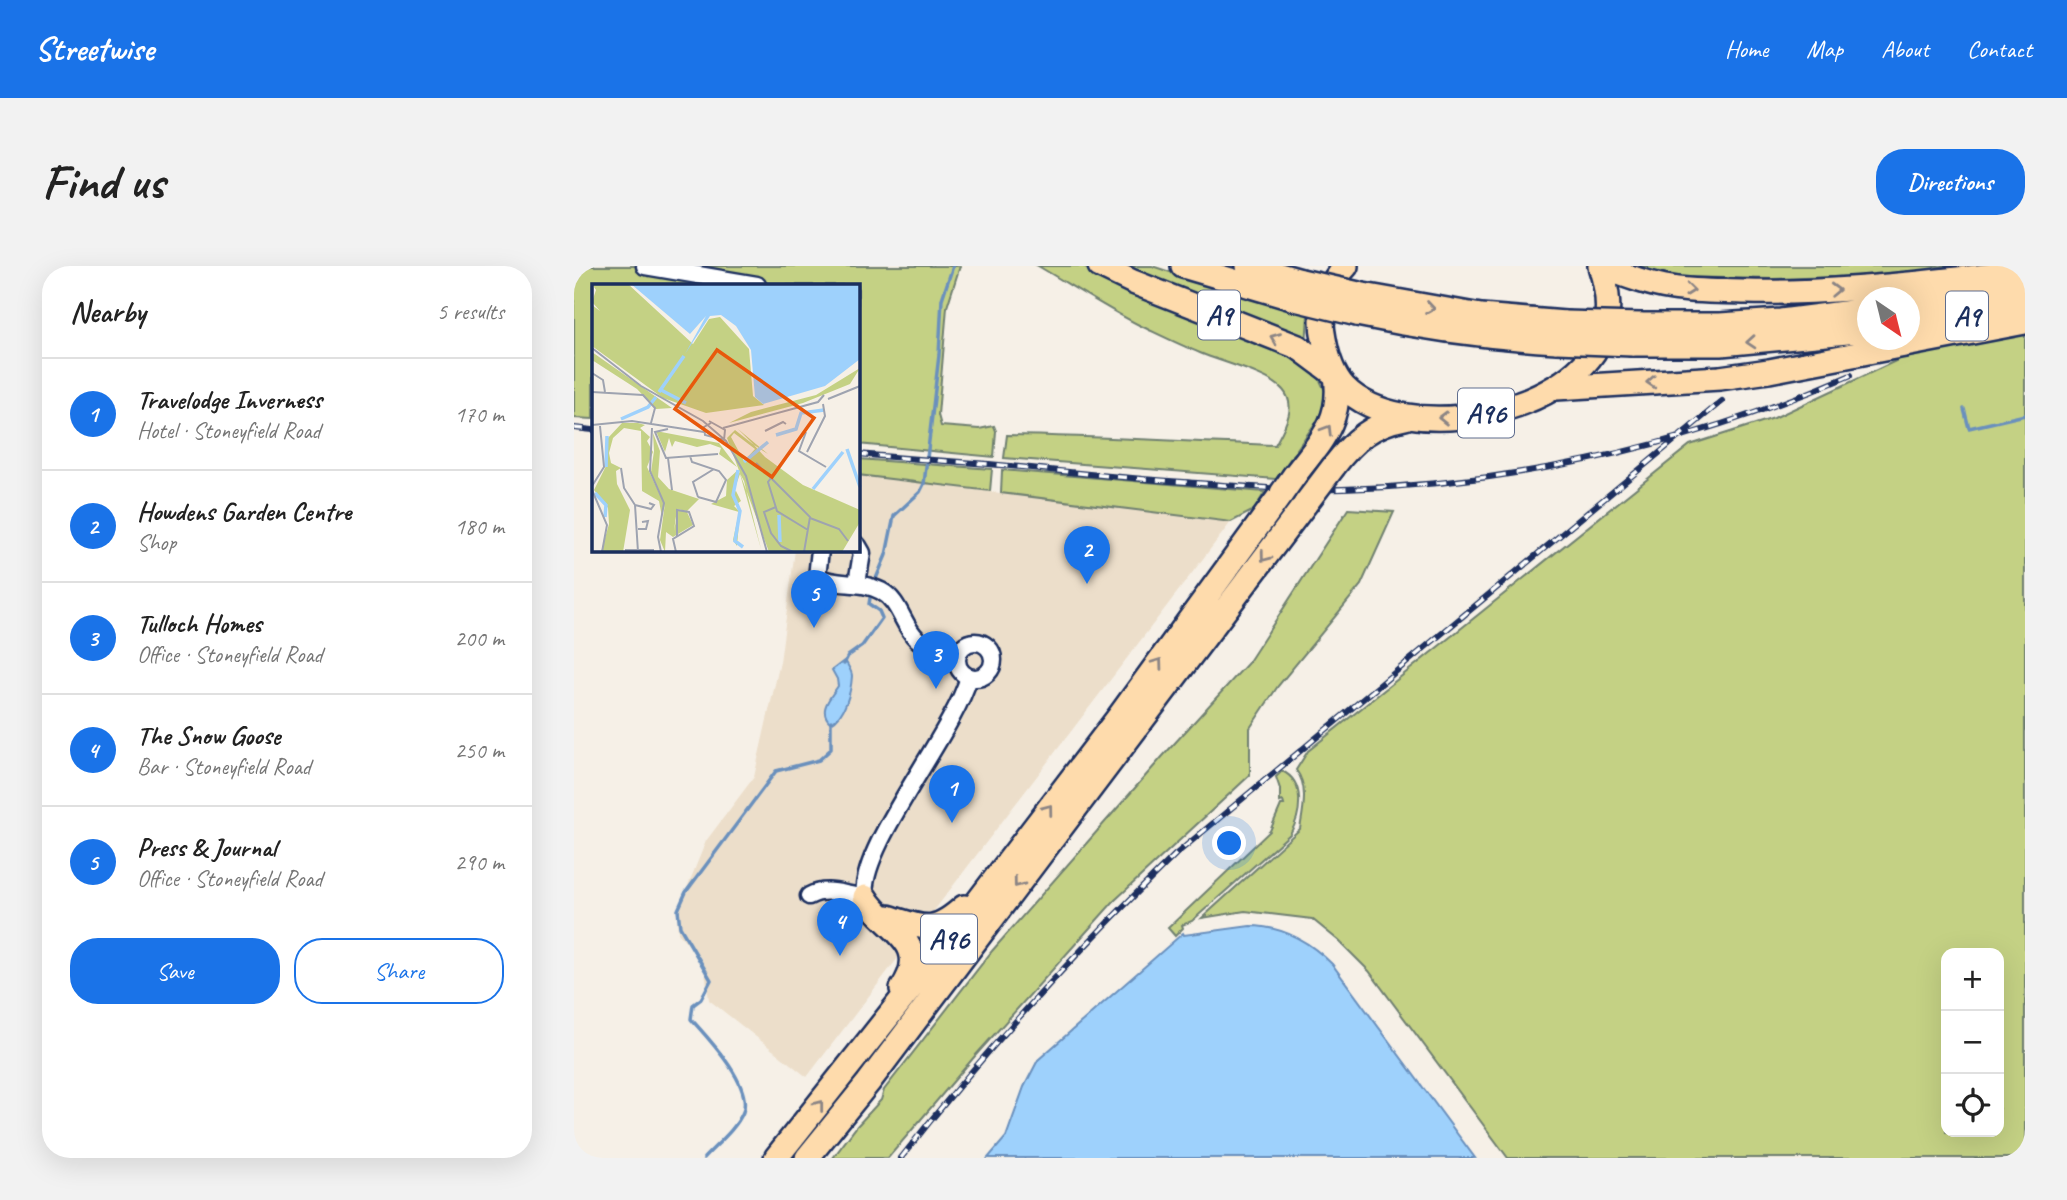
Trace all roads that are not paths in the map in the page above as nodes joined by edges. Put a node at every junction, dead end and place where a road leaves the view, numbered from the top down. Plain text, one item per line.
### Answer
1 (645, 266) edge
2 (1100, 266) edge
3 (1183, 266) edge
4 (1248, 266) edge
5 (1600, 266) edge
6 (1341, 272) edge
7 (2025, 272) edge
8 (751, 284) edge
9 (2025, 289) edge
10 (1298, 290) junction
11 (1920, 303) edge
12 (2025, 308) edge
13 (1857, 311) edge
14 (1920, 322) edge
15 (2025, 322) edge
16 (1857, 331) edge
17 (1636, 335) junction
18 (1335, 374) junction
19 (1556, 388) junction
20 (1412, 417) junction
21 (859, 548) edge
22 (820, 551) edge
23 (868, 586) junction
24 (957, 656) junction
25 (969, 677) junction
26 (1021, 845) junction
27 (809, 896) dead end
28 (865, 897) junction
29 (881, 915) junction
30 (851, 1065) junction
31 (776, 1158) edge
32 (807, 1158) edge

1 - 8 street
18 -> 2 highway, A9
3 - 10 highway, A9
4 - 10 highway, A9
5 -> 7 highway, A9
5 - 19 highway, A96
6 - 18 highway, A96
9 - 11 highway, A9
10 - 17 highway, A9, bridge
12 - 14 highway, A9
13 - 17 highway, A9
15 -> 19 highway, A9
16 -> 17 highway, A9
18 - 20 highway, A96
26 -> 18 highway, A96
19 -> 20 highway, A96
20 -> 32 highway, A96, bridge
21 - 23 street
22 - 23 street
23 - 24 street
24 - 25 street
24 - 25 street
25 - 28 street
26 - 29 highway
26 - 30 highway, A96
27 - 28 street
28 - 29 highway
29 - 30 highway
31 -> 30 highway, A96

